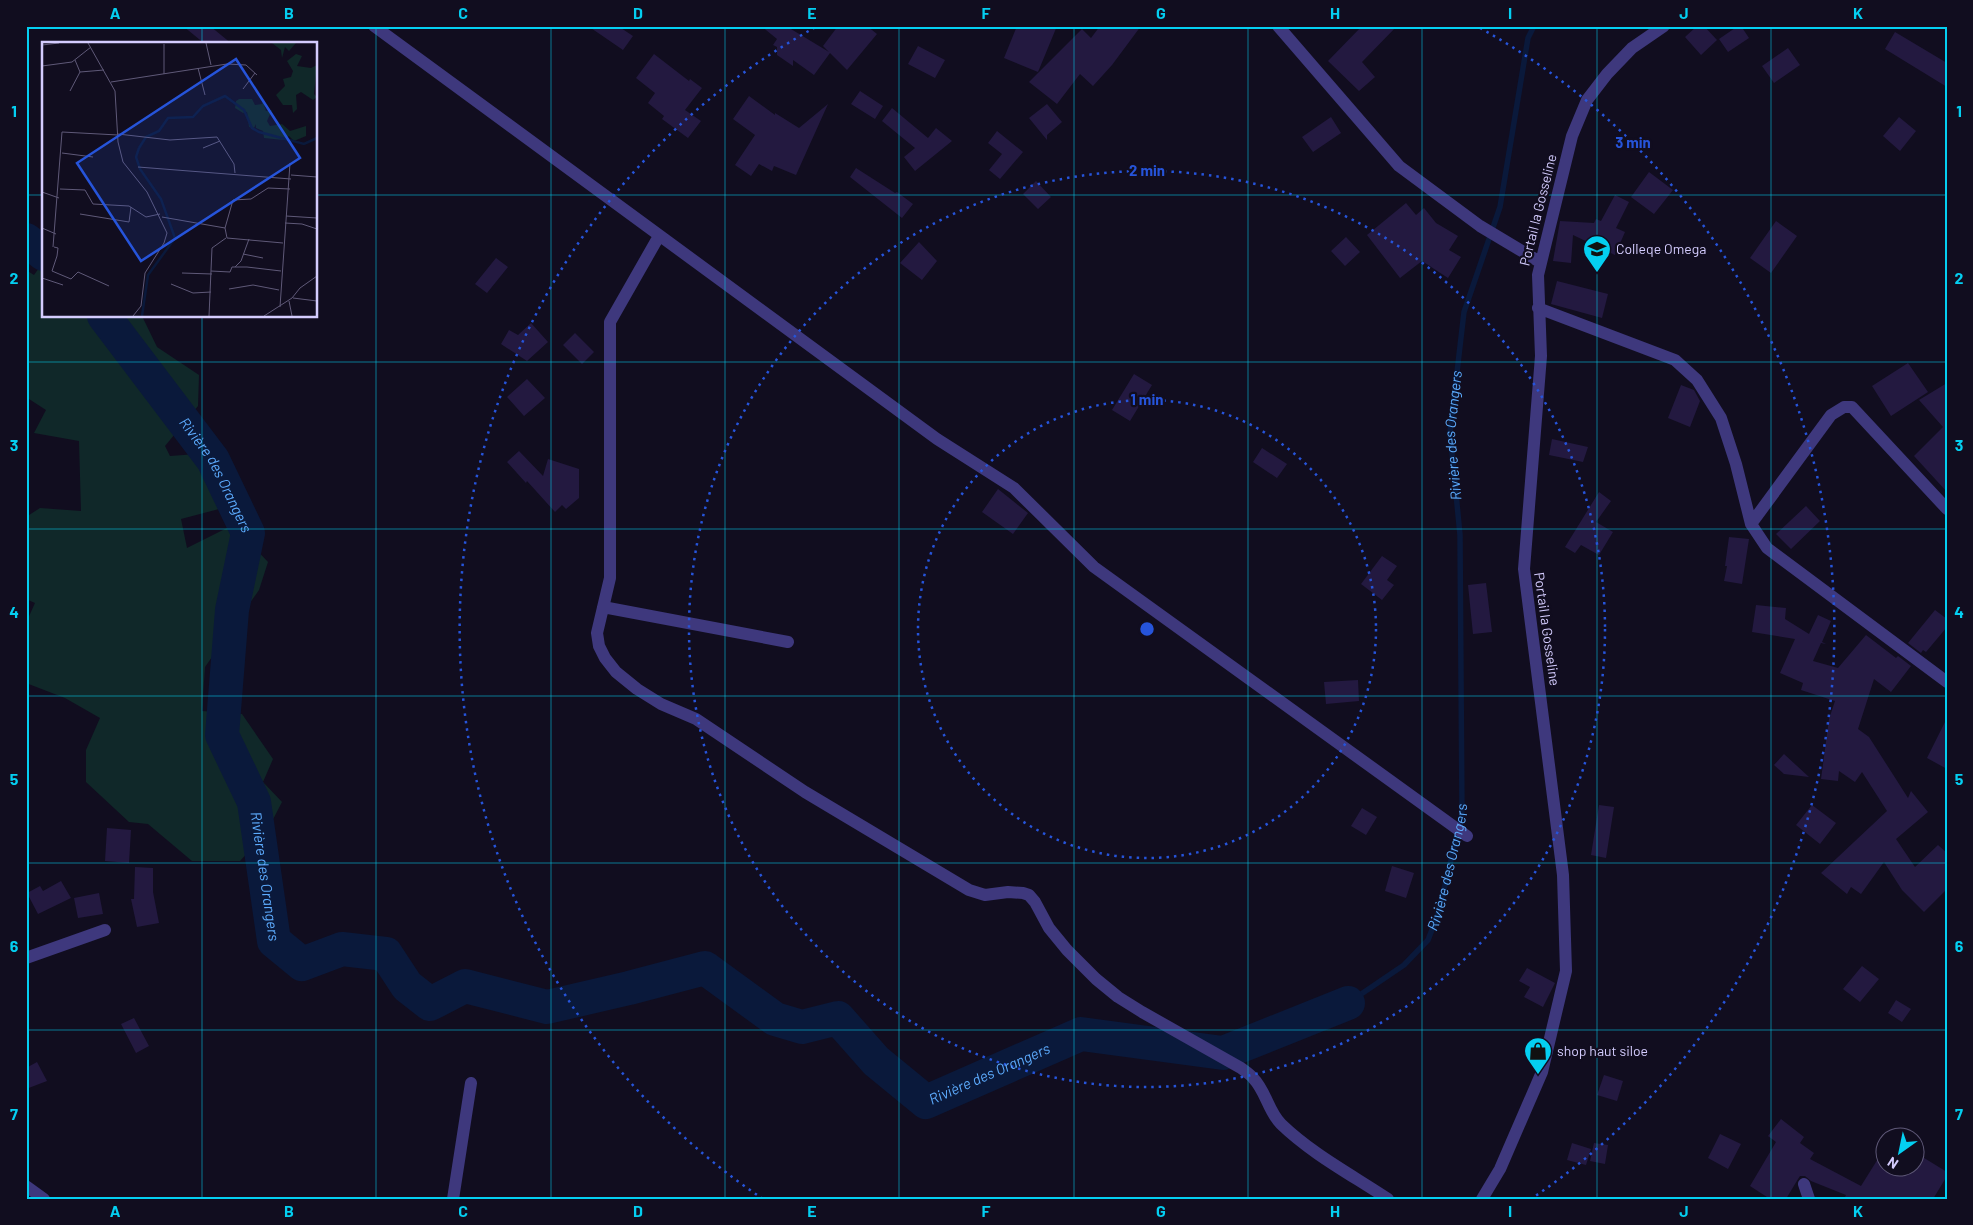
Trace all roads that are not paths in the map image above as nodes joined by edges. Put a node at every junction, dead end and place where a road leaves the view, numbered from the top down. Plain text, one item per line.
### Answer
1 (374, 26) edge
2 (1278, 26) edge
3 (1664, 26) edge
4 (659, 236) junction
5 (1540, 262) junction
6 (1538, 308) junction
7 (1947, 509) edge
8 (1751, 524) junction
9 (604, 607) junction
10 (788, 642) dead end
11 (1947, 682) edge
12 (1468, 836) dead end
13 (105, 930) dead end
14 (26, 958) edge
15 (471, 1083) dead end
16 (1804, 1184) dead end
17 (26, 1186) edge
18 (44, 1199) edge
19 (453, 1199) edge
20 (1388, 1199) edge
21 (1482, 1199) edge
22 (1809, 1199) edge

1 - 4 street
2 - 5 street
3 - 5 street, Portail la Gosseline
4 - 9 street
4 - 12 street
5 - 6 street, Portail la Gosseline
6 - 8 street
6 - 21 street, Portail la Gosseline
7 - 8 street
8 - 11 street
9 - 10 street
9 - 20 street
13 - 14 street
15 - 19 street
16 - 22 street
17 - 18 street

